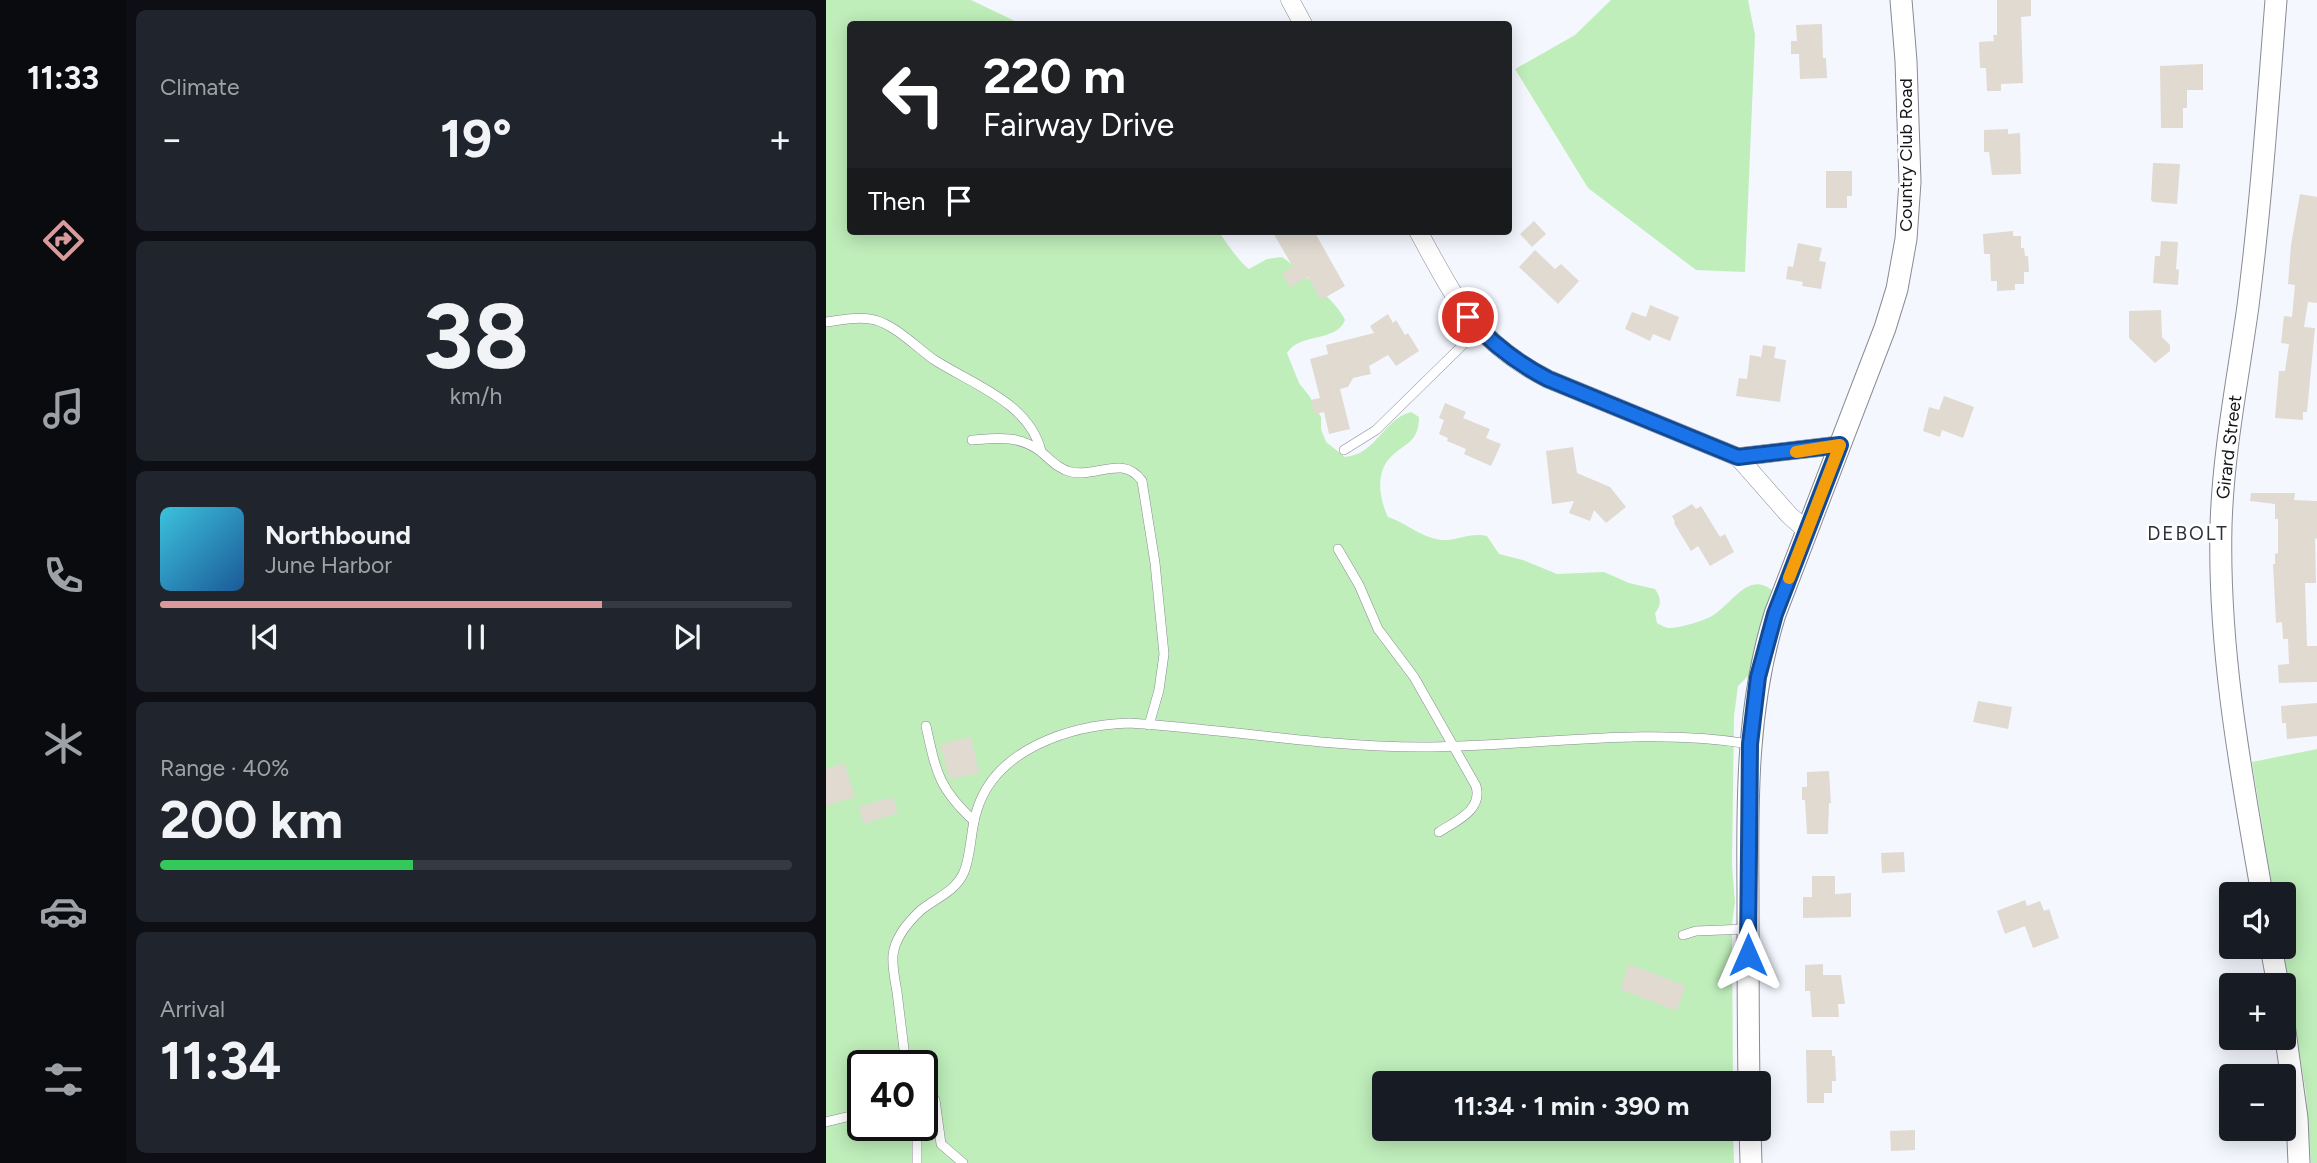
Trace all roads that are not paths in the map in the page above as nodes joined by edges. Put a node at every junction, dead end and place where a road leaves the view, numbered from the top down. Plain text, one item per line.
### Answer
1 (1290, 0) edge
2 (1901, 0) edge
3 (2276, 0) edge
4 (1301, 21) edge
5 (1420, 235) edge
6 (826, 322) edge
7 (1479, 329) junction
8 (972, 440) dead end
9 (1840, 445) junction
10 (1344, 450) dead end
11 (1041, 452) junction
12 (1738, 457) junction
13 (1807, 531) junction
14 (1338, 549) dead end
15 (1149, 724) junction
16 (926, 726) dead end
17 (1750, 744) junction
18 (1453, 746) junction
19 (974, 821) junction
20 (1438, 832) dead end
21 (2260, 882) edge
22 (1748, 929) junction
23 (1683, 935) dead end
24 (904, 1050) edge
25 (2288, 1050) edge
26 (1749, 1071) edge
27 (847, 1117) edge
28 (826, 1122) edge
29 (938, 1124) edge
30 (916, 1141) edge
31 (1750, 1141) edge
32 (917, 1163) edge
33 (963, 1163) edge
34 (1751, 1163) edge
35 (2299, 1163) edge

1 - 4 street
2 - 9 street, Country Club Road
3 - 21 street, Girard Street
5 - 7 street
6 - 11 lane
7 - 10 lane
7 - 12 street
8 - 11 lane
9 - 12 street
9 - 13 street, Country Club Road
11 - 15 lane
12 - 13 street
13 - 17 street, Country Club Road
14 - 18 lane
15 - 18 lane
15 - 19 lane
16 - 19 lane
17 - 18 lane
17 - 22 street, Country Club Road
18 - 20 lane
19 - 24 lane
22 - 23 lane
22 - 26 street, Country Club Road
25 - 35 street
27 - 28 lane
29 - 33 lane
30 - 32 lane
31 - 34 street

